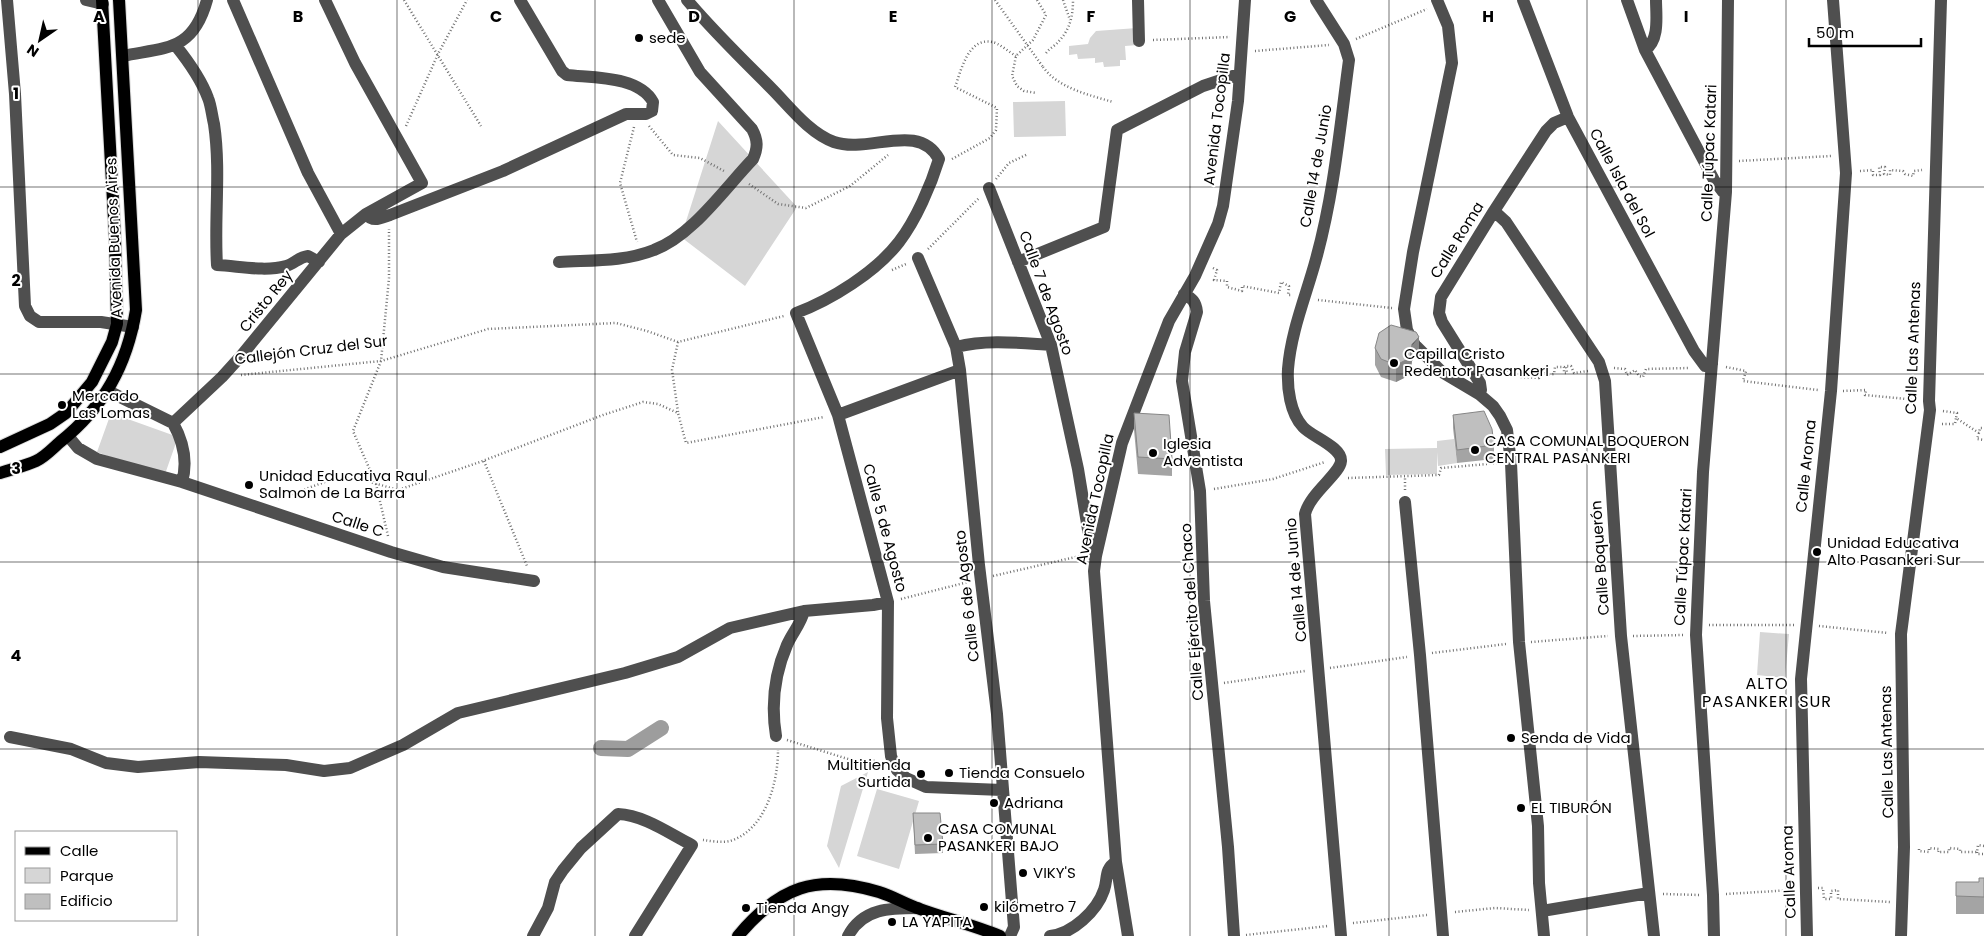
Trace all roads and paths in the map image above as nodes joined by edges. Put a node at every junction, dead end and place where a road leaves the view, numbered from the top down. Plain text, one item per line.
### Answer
1 (7, 0) edge
2 (86, 0) edge
3 (119, 0) edge
4 (207, 0) edge
5 (233, 0) edge
6 (325, 0) edge
7 (404, 0) edge
8 (467, 0) edge
9 (520, 0) edge
10 (658, 0) edge
11 (687, 0) edge
12 (995, 0) edge
13 (1037, 0) edge
14 (1063, 0) edge
15 (1073, 0) edge
16 (1138, 0) edge
17 (1245, 0) edge
18 (1316, 0) edge
19 (1437, 0) edge
20 (1524, 0) edge
21 (1627, 0) edge
22 (1656, 0) edge
23 (1728, 0) edge
24 (1833, 0) edge
25 (1941, 0) edge
26 (102, 2) edge
27 (1070, 21) junction
28 (121, 27) junction
29 (103, 28) junction
30 (1243, 36) junction
31 (1139, 41) joint
32 (176, 46) junction
33 (1645, 50) junction
34 (1046, 53) dead end
35 (438, 54) junction
36 (122, 56) junction
37 (1016, 56) junction
38 (1239, 74) junction
39 (1037, 93) dead end
40 (1113, 102) dead end
41 (638, 113) junction
42 (1568, 117) junction
43 (481, 126) dead end
44 (908, 139) junction
45 (398, 144) junction
46 (1028, 154) dead end
47 (1846, 156) junction
48 (939, 159) junction
49 (1728, 162) junction
50 (1936, 169) junction
51 (1856, 171) dead end
52 (737, 177) junction
53 (989, 188) junction
54 (1726, 192) junction
55 (1494, 211) junction
56 (366, 214) junction
57 (390, 215) junction
58 (341, 234) junction
59 (640, 254) junction
60 (918, 258) joint
61 (1202, 260) junction
62 (319, 262) junction
63 (559, 262) dead end
64 (1018, 262) junction
65 (1184, 294) junction
66 (1299, 297) junction
67 (1404, 309) junction
68 (796, 313) junction
69 (117, 324) junction
70 (133, 327) junction
71 (678, 342) junction
72 (1051, 345) junction
73 (956, 347) junction
74 (381, 361) junction
75 (1709, 365) junction
76 (960, 370) junction
77 (1601, 370) junction
78 (1476, 376) junction
79 (222, 378) junction
80 (108, 391) junction
81 (1479, 394) junction
82 (79, 398) junction
83 (1930, 410) junction
84 (93, 412) junction
85 (678, 413) junction
86 (838, 415) junction
87 (1956, 418) junction
88 (173, 423) junction
89 (1927, 423) junction
90 (1984, 428) edge
91 (1979, 433) junction
92 (68, 436) junction
93 (1984, 440) edge
94 (0, 447) edge
95 (1341, 457) junction
96 (484, 461) junction
97 (1511, 463) junction
98 (0, 473) edge
99 (1329, 478) junction
100 (182, 482) junction
101 (376, 484) junction
102 (1200, 491) junction
103 (1405, 502) dead end
104 (264, 511) junction
105 (391, 552) junction
106 (1096, 556) junction
107 (534, 581) joint
108 (888, 602) junction
109 (804, 611) junction
110 (1696, 635) junction
111 (1621, 636) junction
112 (1519, 642) junction
113 (1420, 655) junction
114 (1320, 669) junction
115 (1213, 685) junction
116 (776, 736) junction
117 (10, 737) dead end
118 (891, 756) junction
119 (1002, 790) junction
120 (692, 845) junction
121 (1984, 846) edge
122 (1904, 847) junction
123 (1977, 852) junction
124 (1984, 854) edge
125 (1116, 862) junction
126 (1805, 889) junction
127 (1902, 891) junction
128 (1649, 894) junction
129 (1713, 895) junction
130 (918, 908) junction
131 (1542, 911) junction
132 (1441, 913) junction
133 (1341, 930) edge
134 (993, 935) edge
135 (533, 936) edge
136 (635, 936) edge
137 (738, 936) edge
138 (848, 936) edge
139 (1010, 936) edge
140 (1050, 936) edge
141 (1128, 936) edge
142 (1234, 936) edge
143 (1240, 936) edge
144 (1443, 936) edge
145 (1544, 936) edge
146 (1654, 936) edge
147 (1714, 936) edge
148 (1807, 936) edge
149 (1901, 936) edge

1 - 69 street
2 - 26 street
3 - 28 main road, Avenida Buenos Aires
4 - 32 street
5 - 58 street
6 - 45 street
7 - 35 path
8 - 35 path
9 - 41 street
10 - 52 street
11 - 44 street
12 - 40 path, bridge
13 - 37 path
14 - 27 path
15 - 27 path
16 - 31 street
17 - 30 street, Avenida Tocopilla
18 - 66 street, Calle 14 de Junio
19 - 67 street
20 - 42 street, Calle Isla del Sol
21 - 33 street
22 - 33 street
23 - 49 street, Calle Túpac Katari
24 - 47 street, Calle Aroma
25 - 50 street, Calle Las Antenas
26 - 29 main road, Avenida Buenos Aires
27 - 34 path
28 - 29 main road
28 - 36 main road, Avenida Buenos Aires
29 - 69 main road, Avenida Buenos Aires
30 - 31 path
30 - 38 street, Avenida Tocopilla
32 - 36 street
32 - 62 street
33 - 54 street
35 - 43 path
35 - 45 path
36 - 70 main road, Avenida Buenos Aires
37 - 39 path
37 - 48 path
38 - 61 street, Avenida Tocopilla
38 - 64 street
41 - 52 path
41 - 57 street
41 - 59 path
42 - 55 street, Calle Roma
42 - 75 street, Calle Isla del Sol
44 - 48 street
44 - 52 path
45 - 56 street, Cristo Rey
46 - 53 path
47 - 49 path
47 - 126 street, Calle Aroma
48 - 68 street
49 - 54 street, Calle Túpac Katari
50 - 51 path
50 - 83 street, Calle Las Antenas
52 - 59 street
53 - 60 path
53 - 64 street, Calle 7 de Agosto
54 - 75 street, Calle Túpac Katari
55 - 77 street, Calle Boquerón
55 - 78 street, Calle Roma
56 - 57 street
56 - 58 street, Cristo Rey
57 - 74 path
58 - 62 street, Cristo Rey
59 - 63 street
60 - 73 street, Calle 6 de Agosto
61 - 65 street, Avenida Tocopilla
61 - 66 path
62 - 79 street, Cristo Rey
64 - 72 street, Calle 7 de Agosto
65 - 102 street, Calle Ejército del Chaco
65 - 106 street, Avenida Tocopilla
66 - 67 path
66 - 95 street, Calle 14 de Junio
67 - 81 street
68 - 71 path
68 - 86 street, Calle 5 de Agosto
69 - 70 street
69 - 82 main road, Avenida Buenos Aires
70 - 80 main road, Avenida Buenos Aires
71 - 74 path, Callejón Cruz del Sur
71 - 85 path
72 - 73 street
72 - 106 street, Calle 7 de Agosto
73 - 76 street, Calle 6 de Agosto
74 - 79 path, Callejón Cruz del Sur
74 - 101 path
75 - 77 path
75 - 110 street, Calle Túpac Katari
76 - 86 street
76 - 119 street, Calle 6 de Agosto
77 - 78 path
77 - 111 street, Calle Boquerón
78 - 81 street, Calle Roma
79 - 88 street, Cristo Rey
80 - 84 main road, Avenida Buenos Aires
80 - 88 street
81 - 97 street
82 - 84 main road
82 - 94 main road, Avenida Buenos Aires
83 - 87 path
83 - 89 street, Calle Las Antenas
84 - 92 main road, Avenida Buenos Aires
85 - 86 path
85 - 96 path
86 - 108 street, Calle 5 de Agosto
87 - 89 path
87 - 91 path
88 - 100 street
89 - 122 street, Calle Las Antenas
90 - 91 path
91 - 93 path
92 - 98 main road, Avenida Buenos Aires
92 - 100 street, Calle C
95 - 99 street, Calle 14 de Junio
95 - 102 path
96 - 101 path
96 - 107 path
97 - 99 path
97 - 112 street
99 - 114 street, Calle 14 de Junio
100 - 104 street, Calle C
101 - 104 path
101 - 105 path
102 - 115 street, Calle Ejército del Chaco
103 - 113 street
104 - 105 street, Calle C
105 - 107 street, Calle C
106 - 125 street, Avenida Tocopilla
108 - 109 street
108 - 118 street, Calle 5 de Agosto
109 - 116 street
109 - 117 street
110 - 111 path
110 - 129 street, Calle Túpac Katari
111 - 112 path
111 - 128 street, Calle Boquerón
112 - 113 path
112 - 131 street
113 - 114 path
113 - 132 street
114 - 115 path
114 - 133 street, Calle 14 de Junio
115 - 142 street, Calle Ejército del Chaco
116 - 118 path
116 - 120 path
118 - 119 street, Calle 5 de Agosto
119 - 139 street, Calle 6 de Agosto
120 - 135 street
120 - 136 street
121 - 123 path
122 - 123 path
122 - 127 street, Calle Las Antenas
123 - 124 path
125 - 140 street
125 - 141 street, Avenida Tocopilla
126 - 127 path
126 - 129 path
126 - 148 street, Calle Aroma
127 - 149 street, Calle Las Antenas
128 - 129 path
128 - 131 street
128 - 146 street, Calle Boquerón
129 - 147 street, Calle Túpac Katari
130 - 134 main road
130 - 137 main road
130 - 138 street
131 - 132 path
131 - 145 street
132 - 133 path
132 - 144 street
133 - 143 path

